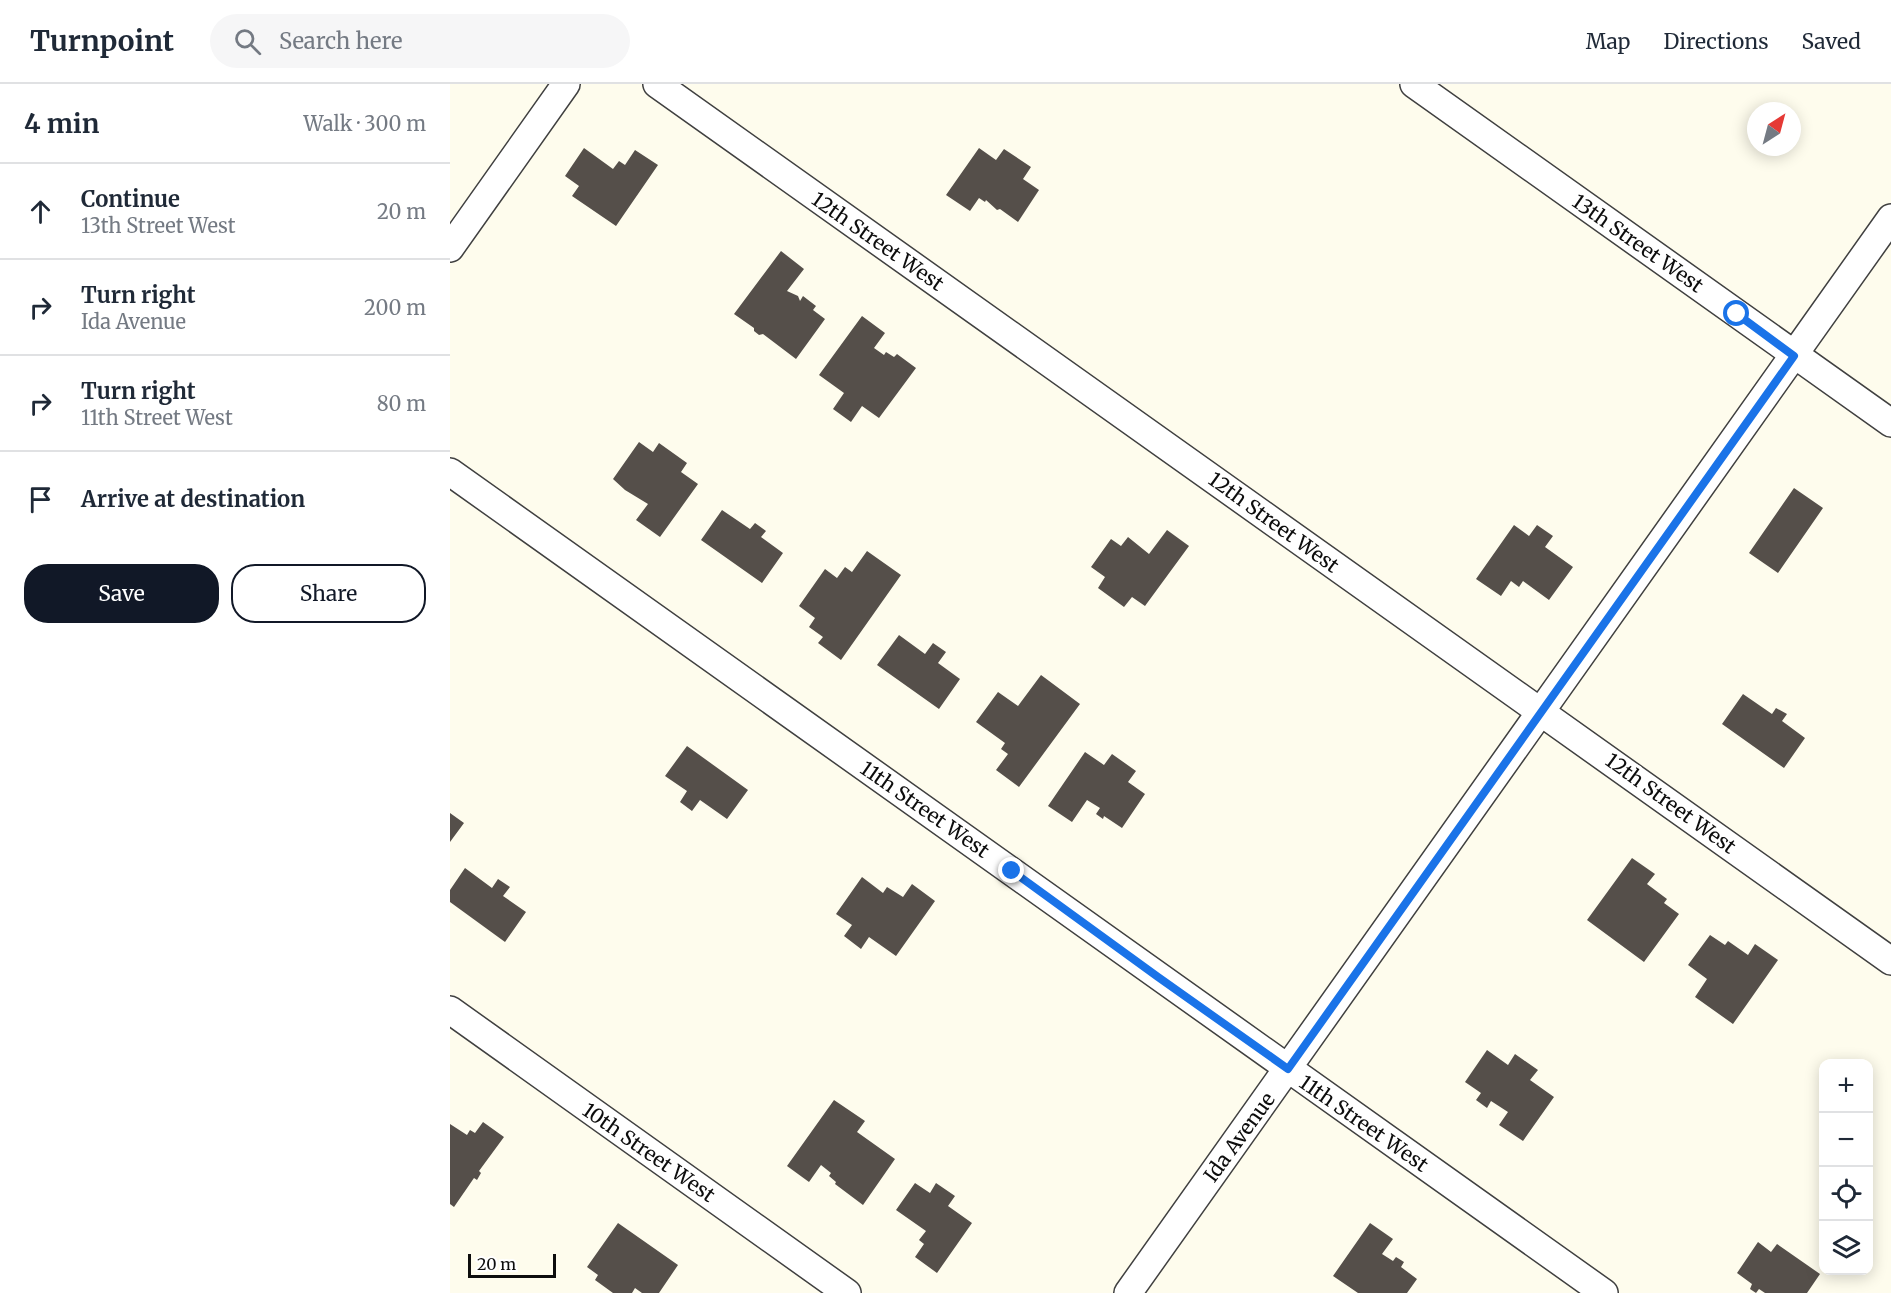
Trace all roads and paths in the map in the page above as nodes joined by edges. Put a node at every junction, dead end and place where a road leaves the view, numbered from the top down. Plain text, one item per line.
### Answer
1 (566, 84) edge
2 (657, 84) edge
3 (1414, 84) edge
4 (1891, 218) edge
5 (450, 248) edge
6 (1794, 356) junction
7 (1891, 423) edge
8 (450, 472) edge
9 (1542, 711) junction
10 (1891, 961) edge
11 (450, 1010) edge
12 (1288, 1069) junction
13 (847, 1293) edge
14 (1128, 1293) edge
15 (1604, 1293) edge

1 - 5 street
2 - 9 street, 12th Street West
3 - 6 street, 13th Street West
4 - 6 street, Ida Avenue
6 - 7 street, 13th Street West
6 - 9 street, Ida Avenue
8 - 12 street, 11th Street West
9 - 10 street, 12th Street West
9 - 12 street, Ida Avenue
11 - 13 street, 10th Street West
12 - 14 street, Ida Avenue
12 - 15 street, 11th Street West

